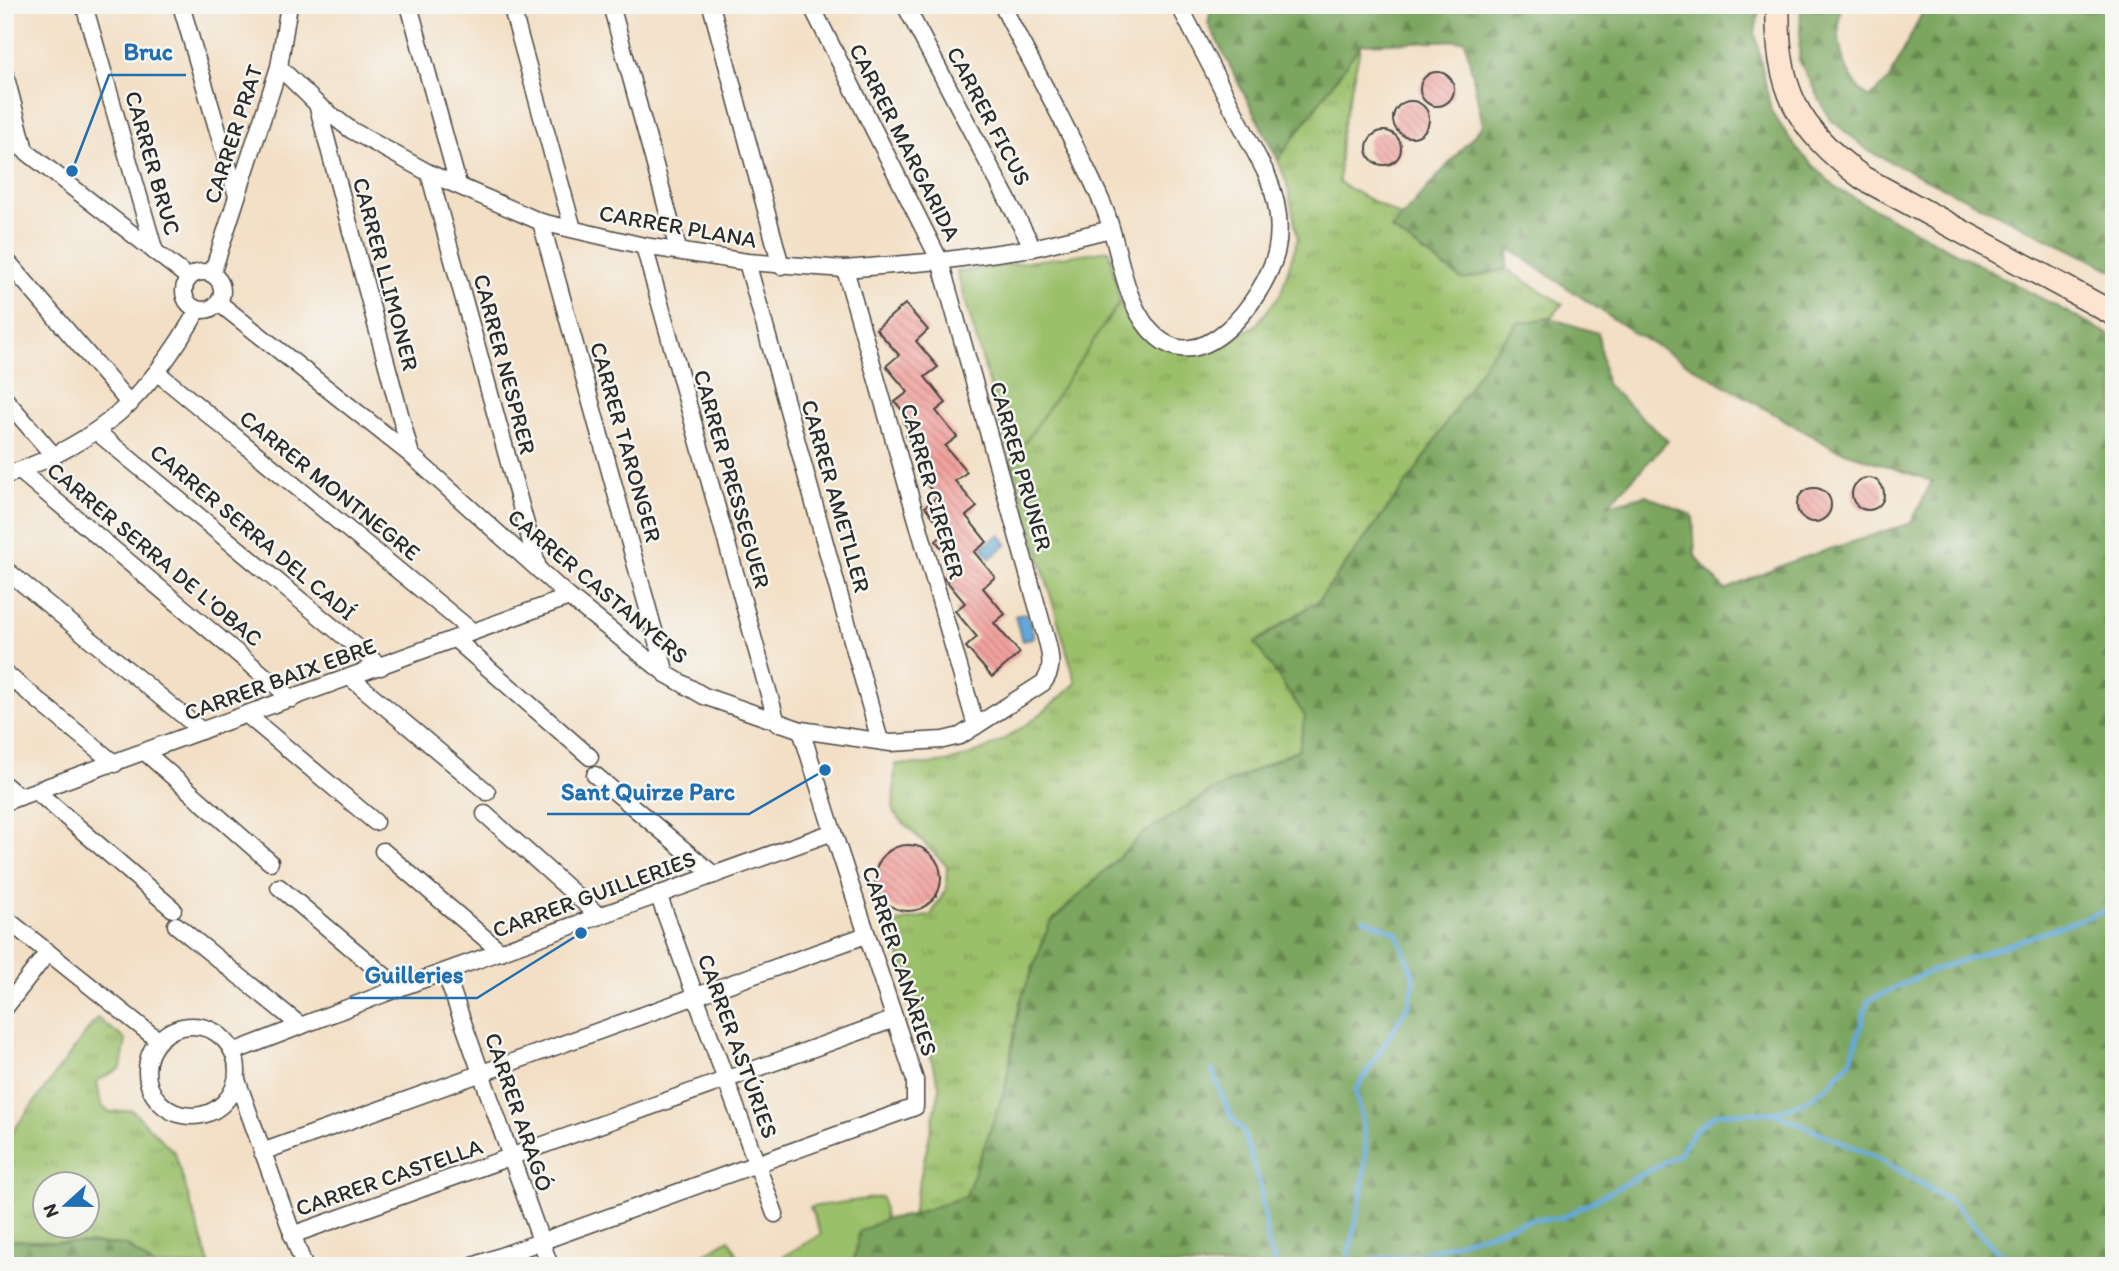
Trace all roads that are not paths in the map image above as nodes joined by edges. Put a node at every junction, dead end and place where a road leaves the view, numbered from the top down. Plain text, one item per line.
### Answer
1 (84, 5) edge
2 (181, 5) edge
3 (289, 5) edge
4 (408, 5) edge
5 (511, 5) edge
6 (611, 5) edge
7 (711, 5) edge
8 (811, 5) edge
9 (905, 5) edge
10 (1002, 5) edge
11 (1180, 5) edge
12 (1193, 5) edge
13 (1778, 5) edge
14 (1188, 22) junction
15 (279, 67) junction
16 (5, 74) edge
17 (317, 104) junction
18 (5, 135) edge
19 (25, 150) junction
20 (429, 173) junction
21 (458, 184) junction
22 (237, 196) junction
23 (541, 222) junction
24 (573, 229) junction
25 (1111, 229) junction
26 (644, 246) junction
27 (1033, 248) junction
28 (678, 249) junction
29 (155, 252) junction
30 (940, 261) junction
31 (8, 262) dead end
32 (747, 262) junction
33 (781, 266) junction
34 (845, 270) junction
35 (212, 274) junction
36 (188, 278) junction
37 (219, 303) junction
38 (198, 310) junction
39 (2114, 314) edge
40 (159, 374) junction
41 (5, 399) edge
42 (130, 404) junction
43 (97, 432) junction
44 (54, 456) junction
45 (411, 456) junction
46 (13, 474) edge
47 (538, 568) junction
48 (5, 569) edge
49 (569, 597) junction
50 (472, 632) junction
51 (455, 639) junction
52 (381, 667) junction
53 (5, 673) edge
54 (666, 674) junction
55 (351, 678) junction
56 (1043, 683) joint
57 (292, 699) junction
58 (246, 714) junction
59 (777, 723) junction
60 (976, 726) junction
61 (801, 730) junction
62 (202, 732) junction
63 (880, 741) junction
64 (145, 752) junction
65 (590, 757) dead end
66 (115, 764) junction
67 (595, 775) dead end
68 (5, 785) edge
69 (36, 790) junction
70 (487, 792) dead end
71 (12, 799) edge
72 (485, 814) dead end
73 (375, 822) dead end
74 (833, 832) junction
75 (383, 851) dead end
76 (270, 862) dead end
77 (713, 874) junction
78 (279, 887) dead end
79 (658, 894) junction
80 (599, 916) junction
81 (5, 918) edge
82 (866, 935) junction
83 (48, 952) junction
84 (501, 952) junction
85 (445, 972) junction
86 (399, 988) junction
87 (696, 997) junction
88 (5, 1008) edge
89 (895, 1019) junction
90 (300, 1026) junction
91 (158, 1040) junction
92 (233, 1052) junction
93 (481, 1073) junction
94 (237, 1080) junction
95 (726, 1082) junction
96 (262, 1152) junction
97 (511, 1158) junction
98 (757, 1164) junction
99 (775, 1214) dead end
100 (292, 1235) junction
101 (540, 1241) junction
102 (304, 1266) edge
103 (472, 1266) edge
104 (550, 1266) edge

1 - 29 street, CARRER BRUC
2 - 22 street
3 - 15 street, CARRER PRAT
4 - 21 street
5 - 24 street
6 - 28 street
7 - 33 street
8 - 30 street, CARRER MARGARIDA
9 - 27 street, CARRER FICUS
10 - 25 street
11 - 14 street
12 - 14 street
13 - 39 main road
14 - 25 street
15 - 17 street, CARRER PLANA
15 - 22 street, CARRER PRAT
16 - 19 street
17 - 20 street, CARRER PLANA
17 - 45 street, CARRER LLIMONER
18 - 19 street
19 - 29 street
20 - 21 street, CARRER PLANA
20 - 47 street, CARRER NESPRER
21 - 23 street, CARRER PLANA
22 - 35 street, CARRER PRAT
23 - 24 street, CARRER PLANA
23 - 54 street, CARRER TARONGER
24 - 26 street, CARRER PLANA
25 - 27 street, CARRER PLANA
26 - 28 street, CARRER PLANA
26 - 59 street, CARRER PRESSEGUER
27 - 30 street, CARRER PLANA
28 - 32 street, CARRER PLANA
29 - 36 street
30 - 34 street, CARRER PLANA
30 - 56 street, CARRER PRUNER
31 - 42 street
32 - 33 street, CARRER PLANA
32 - 63 street, CARRER AMETLLER
33 - 34 street, CARRER PLANA
34 - 60 street, CARRER CIRERER
35 - 36 street
35 - 37 street
36 - 38 street
37 - 38 street
37 - 45 street, CARRER CASTANYERS
38 - 40 street
40 - 42 street
40 - 50 street, CARRER MONTNEGRE
41 - 44 street
42 - 43 street
43 - 44 street
43 - 52 street, CARRER SERRA DEL CADÍ
44 - 46 street
45 - 47 street, CARRER CASTANYERS
46 - 57 street, CARRER SERRA DE L'OBAC
47 - 49 street, CARRER CASTANYERS
48 - 62 street
49 - 50 street, CARRER BAIX EBRE
49 - 54 street, CARRER CASTANYERS
50 - 51 street, CARRER BAIX EBRE
51 - 52 street, CARRER BAIX EBRE
51 - 65 street
52 - 55 street, CARRER BAIX EBRE
53 - 66 street
54 - 59 street, CARRER CASTANYERS
55 - 57 street, CARRER BAIX EBRE
55 - 70 street
56 - 60 street, CARRER CASTANYERS
57 - 58 street, CARRER BAIX EBRE
58 - 62 street, CARRER BAIX EBRE
58 - 73 street
59 - 61 street, CARRER CASTANYERS
60 - 63 street, CARRER CASTANYERS
61 - 63 street, CARRER CASTANYERS
61 - 74 street
62 - 64 street, CARRER BAIX EBRE
64 - 66 street, CARRER BAIX EBRE
64 - 76 street
66 - 69 street, CARRER BAIX EBRE
67 - 77 street
68 - 71 street
69 - 71 street, CARRER BAIX EBRE
69 - 90 street
72 - 80 street
74 - 77 street, CARRER GUILLERIES
74 - 82 street, CARRER CANÀRIES
75 - 84 street
77 - 79 street, CARRER GUILLERIES
78 - 86 street
79 - 80 street, CARRER GUILLERIES
79 - 87 street, CARRER ASTÚRIES
80 - 84 street, CARRER GUILLERIES
81 - 83 street
82 - 87 street
82 - 89 street, CARRER CANÀRIES
83 - 88 street
83 - 91 street
84 - 85 street, CARRER GUILLERIES
85 - 86 street, CARRER GUILLERIES
85 - 93 street, CARRER ARAGÓ
86 - 90 street, CARRER GUILLERIES
87 - 93 street
87 - 95 street, CARRER ASTÚRIES
89 - 95 street, CARRER CASTELLA
89 - 98 street, CARRER CANÀRIES
90 - 92 street, CARRER GUILLERIES
91 - 92 street
91 - 94 street
92 - 94 street
93 - 96 street
93 - 97 street, CARRER ARAGÓ
94 - 96 street
95 - 97 street, CARRER CASTELLA
95 - 98 street, CARRER ASTÚRIES
96 - 100 street
97 - 100 street, CARRER CASTELLA
97 - 101 street, CARRER ARAGÓ
98 - 99 street, CARRER ASTÚRIES
98 - 101 street
100 - 102 street
101 - 103 street
101 - 104 street, CARRER ARAGÓ

